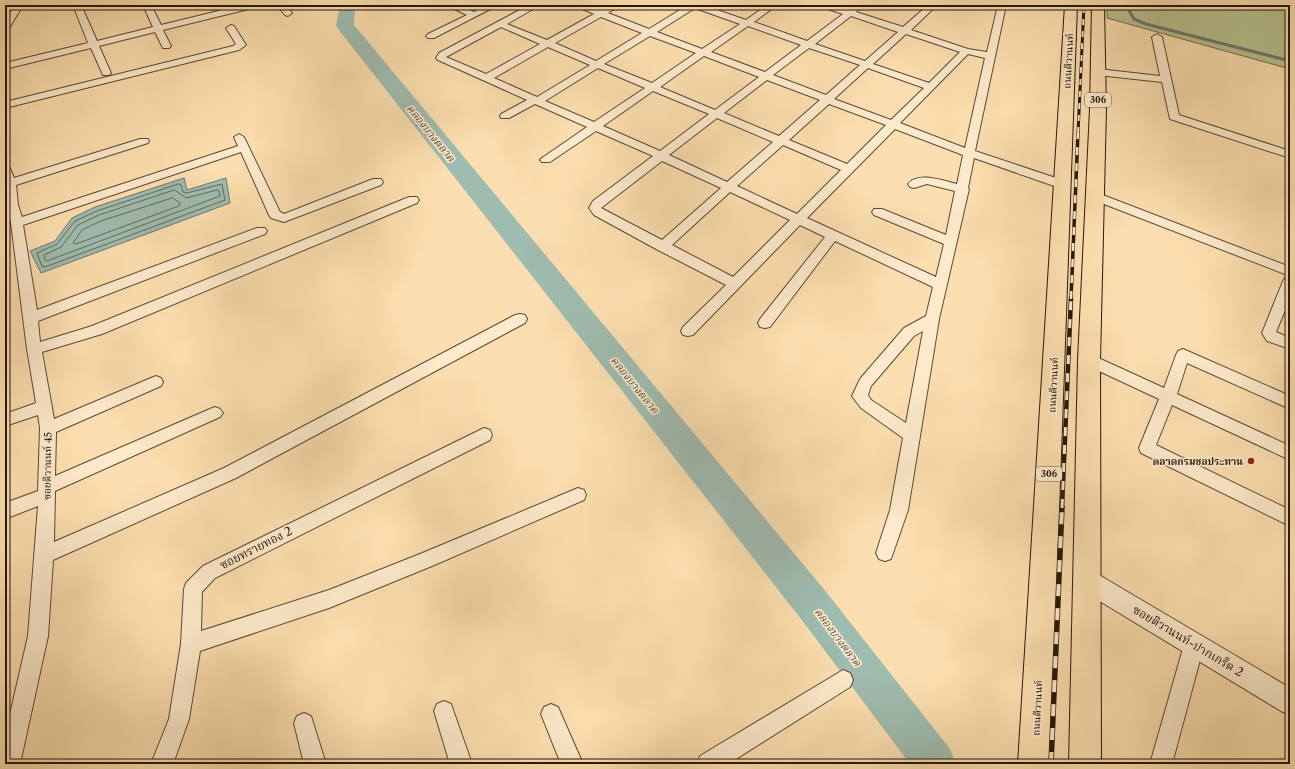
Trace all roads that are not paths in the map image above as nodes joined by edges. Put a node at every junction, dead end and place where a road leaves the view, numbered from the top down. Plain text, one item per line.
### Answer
1 (77, 5) edge
2 (146, 5) edge
3 (215, 5) edge
4 (254, 5) edge
5 (281, 5) edge
6 (450, 5) edge
7 (494, 5) edge
8 (536, 5) edge
9 (578, 5) edge
10 (616, 5) edge
11 (694, 5) edge
12 (773, 5) edge
13 (825, 5) edge
14 (860, 5) edge
15 (933, 5) edge
16 (1002, 5) edge
17 (1071, 5) edge
18 (1098, 5) edge
19 (17, 9) edge
20 (288, 13) dead end
21 (601, 13) junction
22 (850, 13) junction
23 (220, 14) junction
24 (5, 15) edge
25 (474, 15) junction
26 (747, 23) junction
27 (500, 24) junction
28 (5, 28) edge
29 (159, 29) junction
30 (904, 31) junction
31 (650, 32) junction
32 (431, 36) dead end
33 (1157, 37) dead end
34 (548, 43) junction
35 (809, 44) junction
36 (94, 45) junction
37 (166, 46) dead end
38 (966, 51) junction
39 (704, 52) junction
40 (991, 56) junction
41 (597, 64) junction
42 (866, 65) junction
43 (5, 66) edge
44 (106, 72) dead end
45 (1098, 72) junction
46 (767, 76) junction
47 (486, 78) junction
48 (1166, 80) junction
49 (653, 87) junction
50 (931, 87) junction
51 (827, 100) junction
52 (536, 101) junction
53 (5, 105) edge
54 (718, 113) junction
55 (505, 116) dead end
56 (893, 125) junction
57 (594, 126) junction
58 (781, 140) junction
59 (144, 141) dead end
60 (969, 153) junction
61 (1290, 155) edge
62 (661, 156) junction
63 (546, 160) dead end
64 (849, 169) junction
65 (7, 176) edge
66 (377, 182) dead end
67 (914, 184) dead end
68 (728, 188) junction
69 (963, 189) junction
70 (1078, 190) junction
71 (413, 200) dead end
72 (8, 206) edge
73 (878, 212) dead end
74 (799, 219) junction
75 (17, 223) junction
76 (261, 231) dead end
77 (833, 235) junction
78 (951, 242) junction
79 (662, 247) junction
80 (1290, 272) edge
81 (735, 284) junction
82 (941, 285) junction
83 (1289, 286) edge
84 (31, 318) junction
85 (520, 319) dead end
86 (932, 319) junction
87 (765, 323) dead end
88 (688, 331) dead end
89 (1290, 344) edge
90 (34, 349) junction
91 (1089, 360) junction
92 (156, 382) dead end
93 (1168, 397) junction
94 (1290, 403) edge
95 (44, 407) junction
96 (215, 413) dead end
97 (5, 420) edge
98 (48, 428) junction
99 (484, 435) dead end
100 (913, 436) junction
101 (1290, 453) edge
102 (46, 491) junction
103 (578, 495) dead end
104 (5, 511) edge
105 (1290, 518) edge
106 (885, 553) dead end
107 (44, 555) junction
108 (1086, 580) junction
109 (191, 644) junction
110 (1194, 645) junction
111 (843, 680) dead end
112 (1290, 702) edge
113 (444, 711) dead end
114 (551, 714) dead end
115 (304, 723) dead end
116 (9, 764) edge
117 (162, 764) edge
118 (315, 764) edge
119 (461, 764) edge
120 (572, 764) edge
121 (708, 764) edge
122 (1034, 764) edge
123 (1085, 764) edge
124 (1161, 764) edge

1 - 36 street
2 - 29 street
3 - 23 street
4 - 23 street
5 - 20 street
6 - 25 street
7 - 25 street
8 - 27 street
9 - 21 street
10 - 21 street
11 - 26 street
11 - 31 street
12 - 26 street
13 - 22 street
14 - 22 street
15 - 30 street
16 - 40 street
17 - 70 main road, ถนนติวานนท์ / 306
18 - 45 main road, ถนนติวานนท์ / 306
19 - 24 street
19 - 28 street
21 - 31 street
21 - 34 street
22 - 30 street
22 - 35 street
23 - 29 street
23 - 53 street
25 - 32 street
26 - 35 street
26 - 39 street
27 - 34 street
27 - 47 street
29 - 36 street
29 - 37 street
30 - 38 street
30 - 42 street
31 - 39 street
31 - 41 street
33 - 48 street
34 - 41 street
34 - 47 street
35 - 42 street
35 - 46 street
36 - 43 street
36 - 44 street
38 - 40 street
38 - 50 street
39 - 46 street
39 - 49 street
40 - 60 street
41 - 49 street
41 - 52 street
42 - 50 street
42 - 51 street
45 - 48 street
45 - 70 main road, ถนนติวานนท์ / 306
46 - 51 street
46 - 54 street
47 - 52 street
48 - 61 street
49 - 54 street
49 - 57 street
50 - 56 street
51 - 56 street
51 - 58 street
52 - 55 street
52 - 57 street
54 - 58 street
54 - 62 street
56 - 60 street
56 - 64 street
57 - 62 street
57 - 63 street
58 - 64 street
58 - 68 street
59 - 65 street
60 - 69 street
60 - 70 street
62 - 68 street
62 - 79 street
64 - 74 street
65 - 72 street, ซอยติวานนท์ 45
66 - 75 street
67 - 69 street
68 - 74 street
68 - 79 street
69 - 78 street
70 - 80 street
70 - 91 main road, ถนนติวานนท์ / 306
70 - 122 main road, ถนนติวานนท์ / 306
71 - 90 street
72 - 75 street, ซอยติวานนท์ 45
73 - 78 street
74 - 77 street
74 - 81 street
75 - 84 street, ซอยติวานนท์ 45
76 - 84 street
77 - 82 street
77 - 87 street
78 - 82 street
79 - 81 street
81 - 88 street
82 - 86 street
83 - 89 street
84 - 90 street, ซอยติวานนท์ 45
85 - 107 street
86 - 100 street
86 - 100 street
90 - 95 street, ซอยติวานนท์ 45
91 - 93 street
91 - 108 main road, ถนนติวานนท์ / 306
92 - 98 street
93 - 94 street
93 - 101 street
93 - 105 street
95 - 97 street
95 - 98 street, ซอยติวานนท์ 45
96 - 102 street
98 - 102 street, ซอยติวานนท์ 45
99 - 109 street, ซอยทรายทอง 2
100 - 106 street
102 - 104 street
102 - 107 street, ซอยติวานนท์ 45
103 - 109 street
107 - 116 street, ซอยติวานนท์ 45
108 - 110 street, ซอยติวานนท์-ปากเกร็ด 2
108 - 123 main road, ถนนติวานนท์ / 306
109 - 117 street, ซอยทรายทอง 2
110 - 112 street, ซอยติวานนท์-ปากเกร็ด 2
110 - 124 street
111 - 121 street
113 - 119 street
114 - 120 street
115 - 118 street

